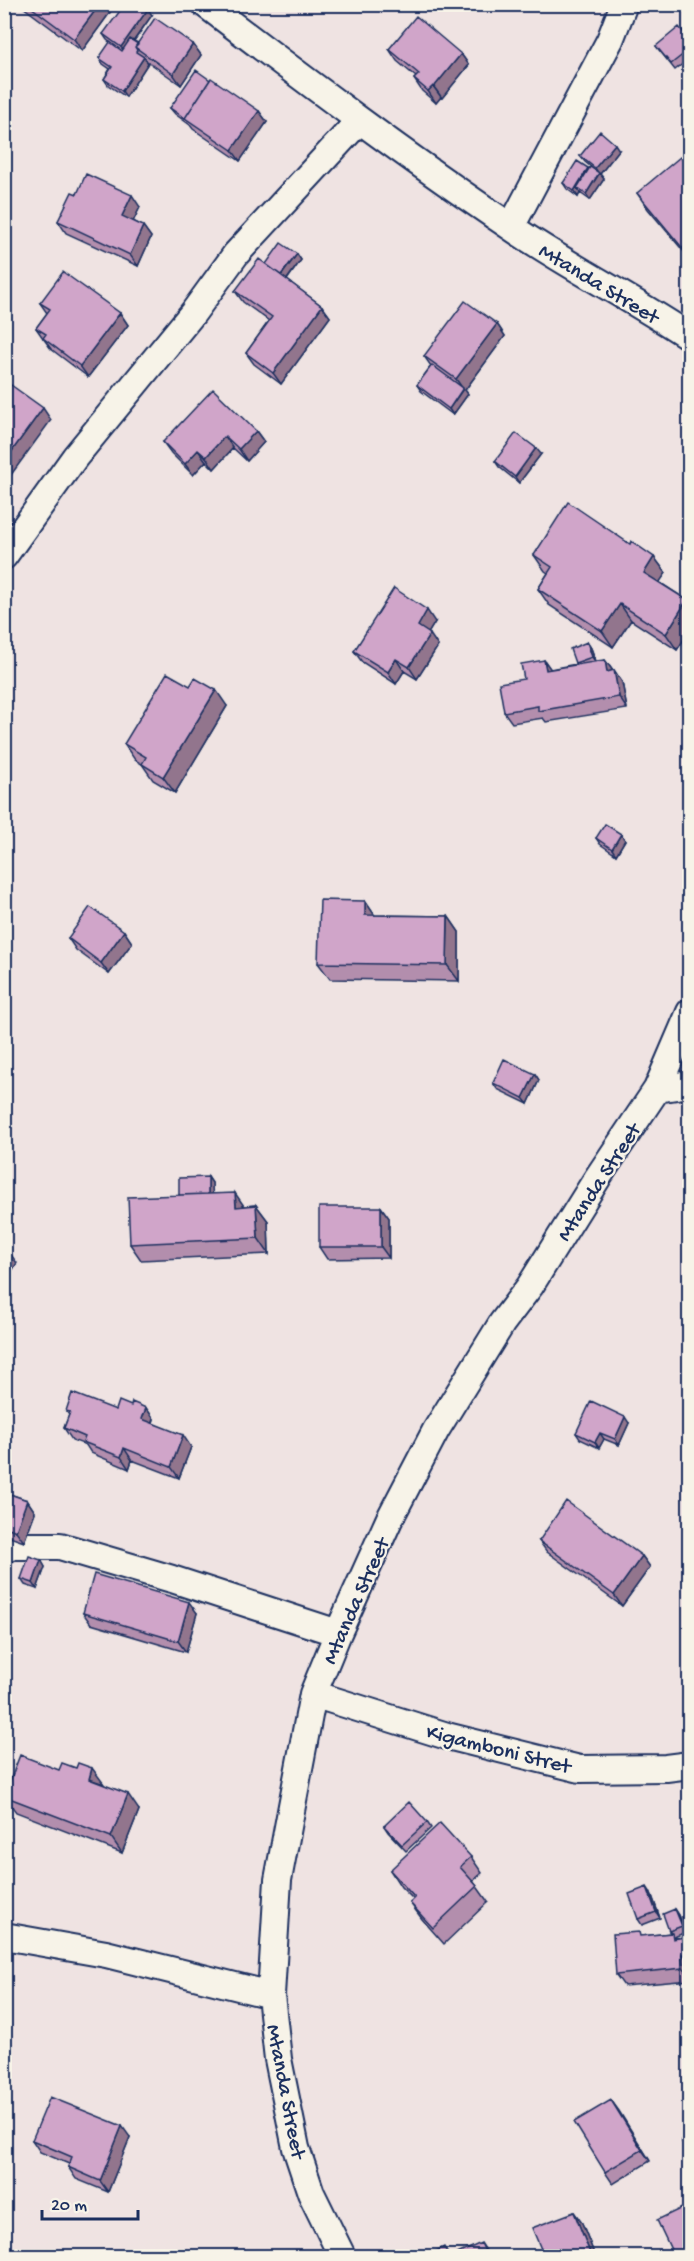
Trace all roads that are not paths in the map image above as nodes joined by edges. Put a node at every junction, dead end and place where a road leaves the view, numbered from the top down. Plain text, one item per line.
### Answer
1 (205, 4) edge
2 (624, 4) edge
3 (359, 121) junction
4 (511, 227) junction
5 (690, 337) edge
6 (4, 556) edge
7 (690, 1012) edge
8 (690, 1083) edge
9 (657, 1089) junction
10 (4, 1549) edge
11 (338, 1633) junction
12 (313, 1694) junction
13 (690, 1765) edge
14 (4, 1936) edge
15 (271, 1995) junction
16 (342, 2256) edge

1 - 3 street, Mtanda Street
2 - 4 street
3 - 4 street, Mtanda Street
3 - 6 street
4 - 5 street, Mtanda Street
7 - 9 street, Mtanda Street
8 - 9 street
9 - 11 street, Mtanda Street
10 - 11 street
11 - 12 street, Mtanda Street
12 - 13 street, Kigamboni Stret
12 - 15 street, Mtanda Street
14 - 15 street
15 - 16 street, Mtanda Street

